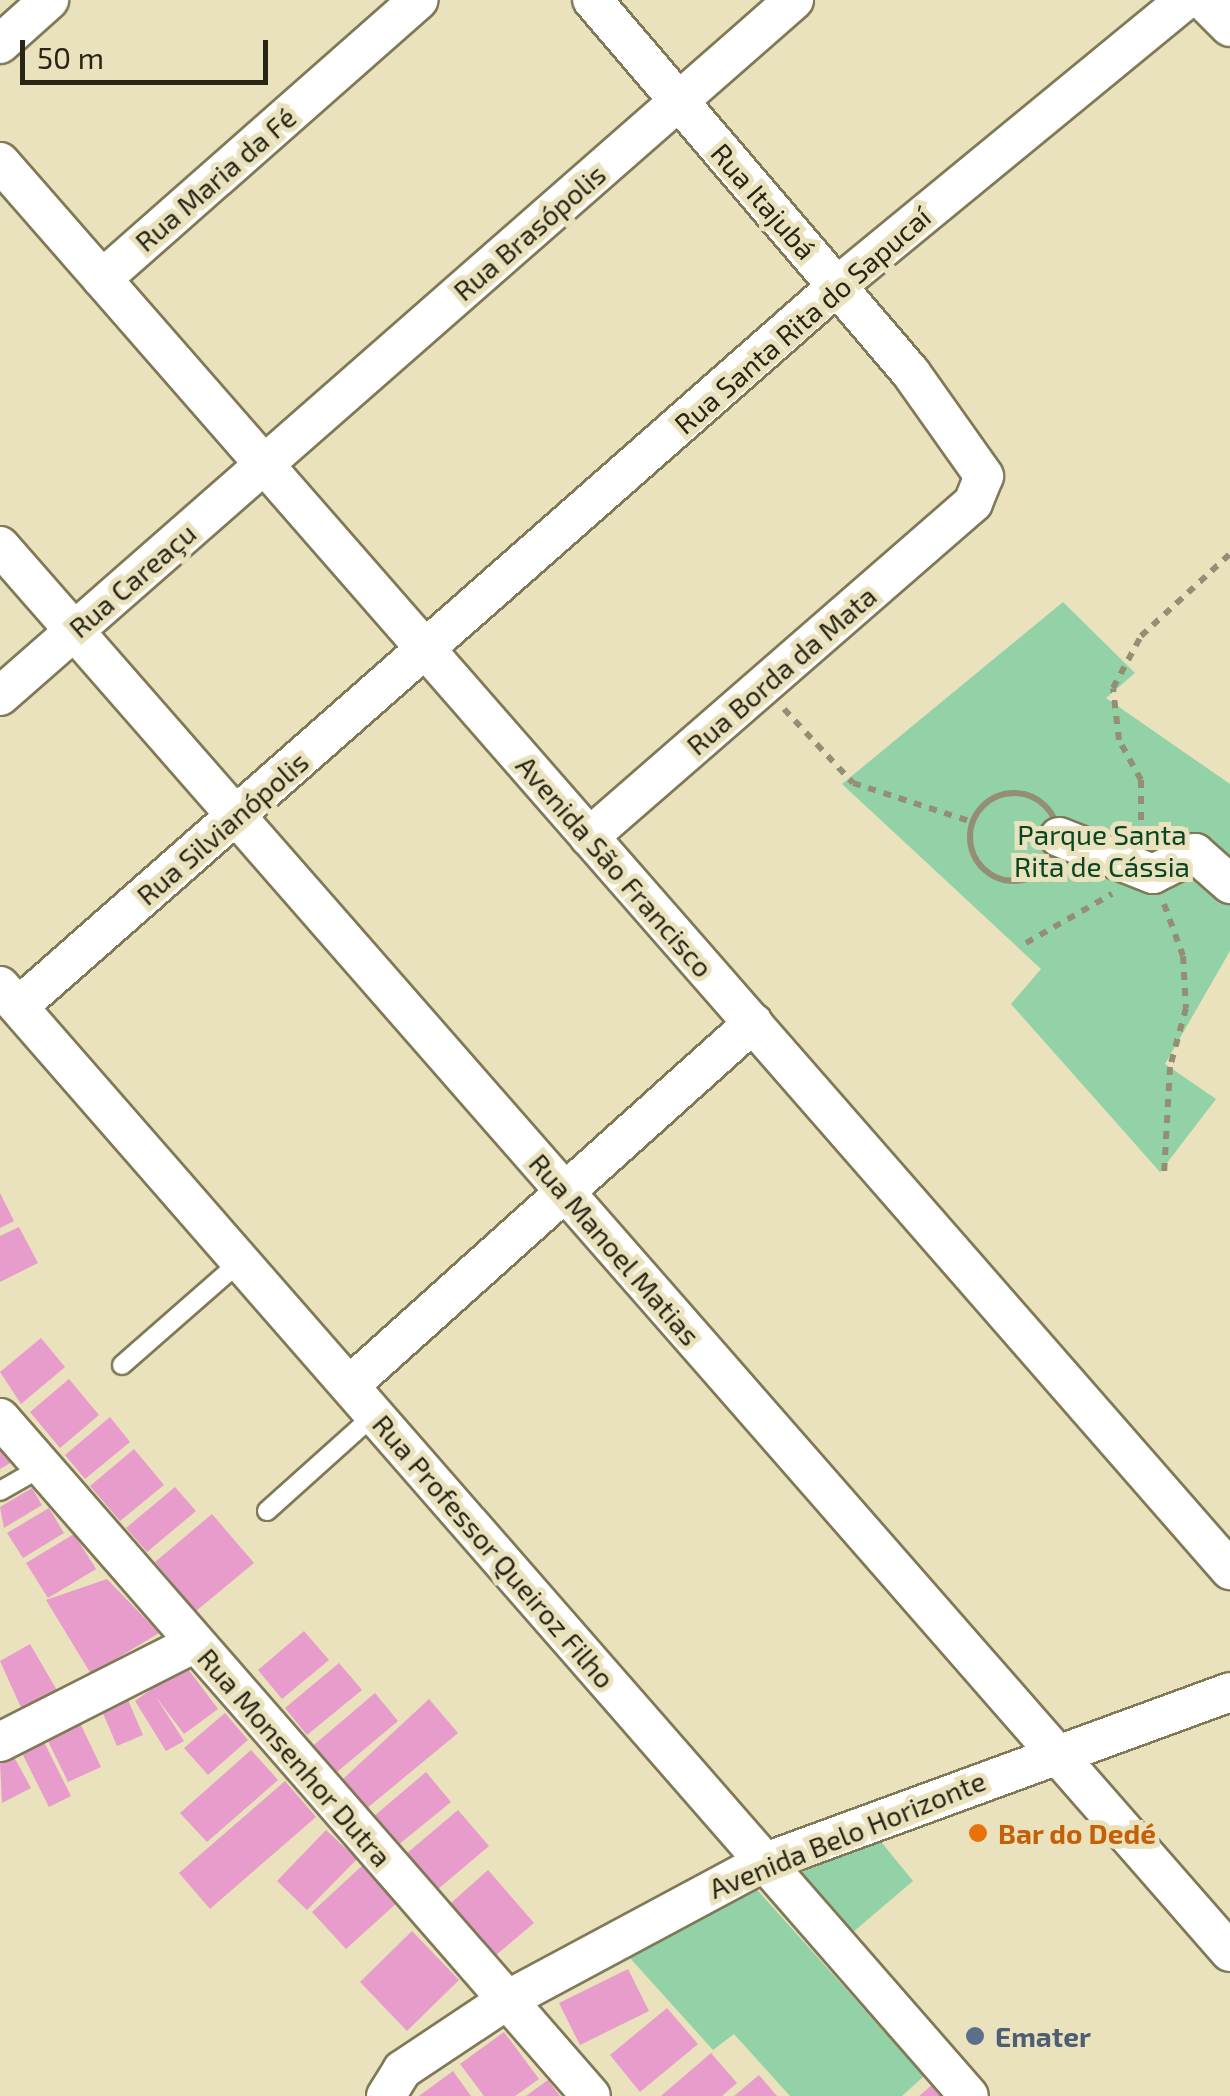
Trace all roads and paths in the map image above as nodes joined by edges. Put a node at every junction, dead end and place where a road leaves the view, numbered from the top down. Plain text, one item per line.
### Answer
1 (49, 0) edge
2 (419, 0) edge
3 (592, 0) edge
4 (794, 0) edge
5 (1185, 0) edge
6 (1203, 0) edge
7 (1230, 27) edge
8 (0, 44) edge
9 (679, 101) junction
10 (0, 162) edge
11 (102, 279) junction
12 (837, 286) junction
13 (264, 464) junction
14 (973, 503) joint
15 (0, 546) edge
16 (74, 631) junction
17 (425, 649) junction
18 (764, 685) junction
19 (0, 696) edge
20 (236, 815) junction
21 (972, 822) junction
22 (589, 837) junction
23 (1059, 837) junction
24 (1153, 874) junction
25 (1230, 884) edge
26 (1026, 943) dead end
27 (9, 996) edge
28 (753, 1024) junction
29 (567, 1194) junction
30 (242, 1261) junction
31 (122, 1364) dead end
32 (350, 1386) junction
33 (375, 1414) junction
34 (0, 1418) edge
35 (42, 1467) junction
36 (0, 1491) edge
37 (266, 1510) dead end
38 (1230, 1570) edge
39 (195, 1643) junction
40 (1230, 1692) edge
41 (0, 1742) edge
42 (1054, 1751) junction
43 (763, 1863) junction
44 (1230, 1952) edge
45 (507, 2000) junction
46 (387, 2092) edge
47 (590, 2096) edge
48 (969, 2096) edge

1 - 8 street
2 - 11 street, Rua Maria da Fé
3 - 9 street, Rua Itajubá
4 - 9 street, Rua Brasópolis
5 - 12 street, Rua Santa Rita do Sapucaí
6 - 7 street
9 - 12 street, Rua Itajubá
9 - 13 street, Rua Brasópolis
10 - 11 street, Avenida São Francisco
11 - 13 street, Avenida São Francisco
12 - 14 street, Rua Itajubá
12 - 17 street, Rua Santa Rita do Sapucaí
13 - 16 street, Rua Careaçu
13 - 17 street, Avenida São Francisco
14 - 18 street, Rua Borda da Mata
15 - 16 street, Rua Manoel Matias
16 - 19 street, Rua Careaçu
16 - 20 street, Rua Manoel Matias
17 - 20 street, Rua Silvianópolis
17 - 22 street, Avenida São Francisco
18 - 21 path
18 - 22 street, Rua Borda da Mata
20 - 27 street, Rua Silvianópolis
20 - 29 street, Rua Manoel Matias
21 - 23 path
21 - 23 path
22 - 28 street, Avenida São Francisco
23 - 24 street
24 - 25 street
24 - 26 path
27 - 30 street, Rua Professor Queiroz Filho
28 - 29 street
28 - 38 street, Avenida São Francisco
29 - 32 street
29 - 42 street, Rua Manoel Matias
30 - 31 lane
30 - 32 street, Rua Professor Queiroz Filho
32 - 33 street, Rua Professor Queiroz Filho
33 - 37 lane
33 - 43 street, Rua Professor Queiroz Filho
34 - 35 street, Rua Monsenhor Dutra
35 - 36 lane
35 - 39 street, Rua Monsenhor Dutra
39 - 41 street
39 - 45 street, Rua Monsenhor Dutra
40 - 42 street, Avenida Belo Horizonte
42 - 43 street, Avenida Belo Horizonte
42 - 44 street, Rua Manoel Matias
43 - 45 street, Avenida Belo Horizonte
43 - 48 street, Rua Professor Queiroz Filho
45 - 46 street, Avenida Belo Horizonte
45 - 47 street, Rua Monsenhor Dutra

